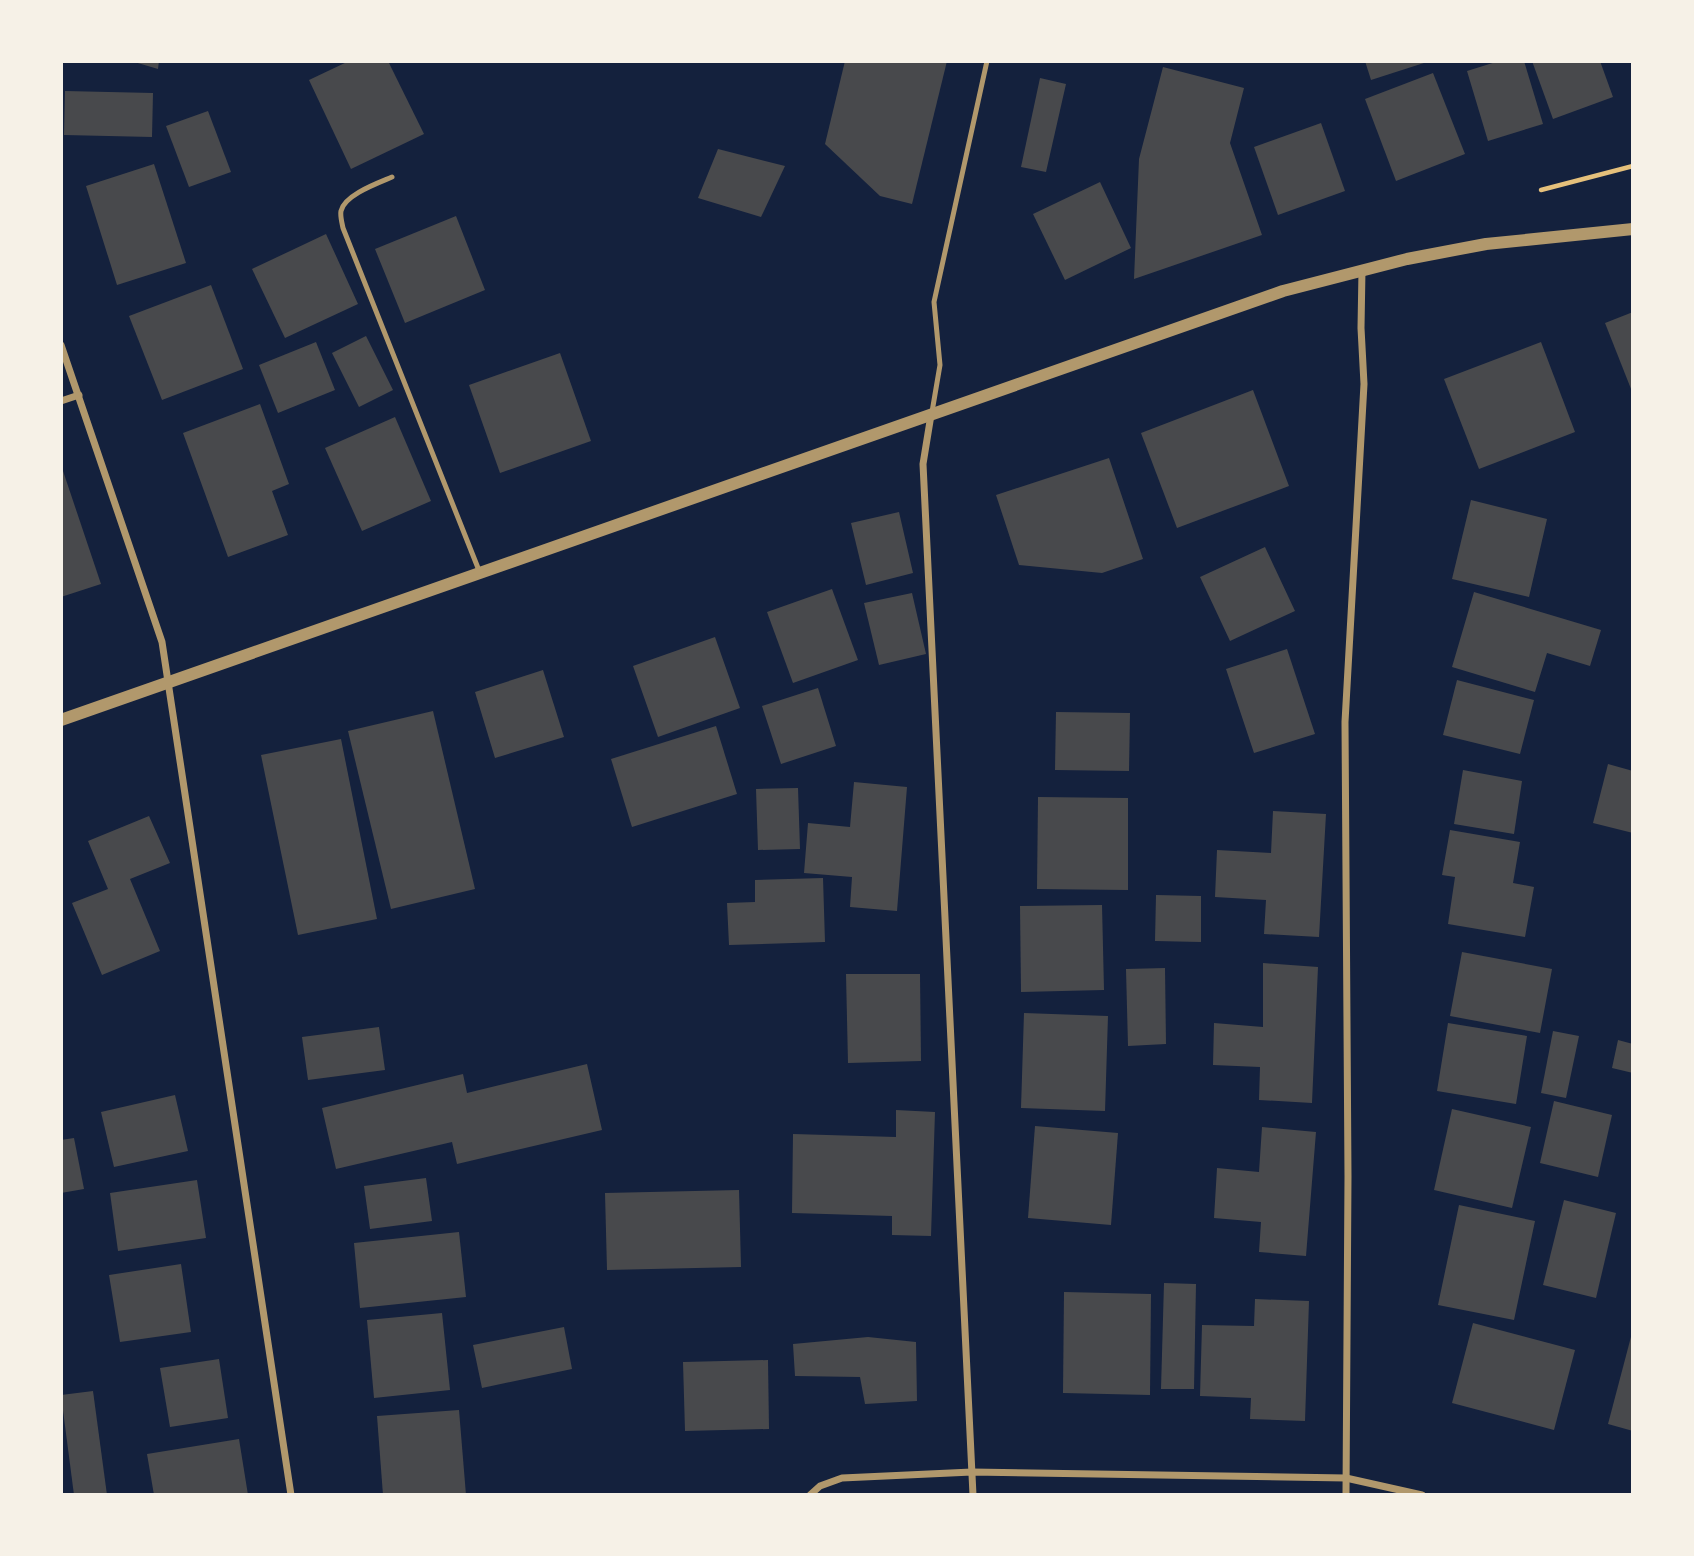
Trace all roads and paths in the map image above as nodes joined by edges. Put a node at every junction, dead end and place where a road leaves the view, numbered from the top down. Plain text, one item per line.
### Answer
1 (987, 61) edge
2 (1633, 166) edge
3 (392, 177) dead end
4 (1541, 190) dead end
5 (1633, 229) edge
6 (1362, 270) junction
7 (61, 345) edge
8 (79, 395) junction
9 (61, 401) edge
10 (931, 415) junction
11 (480, 573) junction
12 (167, 684) junction
13 (61, 720) edge
14 (972, 1472) junction
15 (1346, 1478) junction
16 (291, 1495) edge
17 (810, 1495) edge
18 (973, 1495) edge
19 (1346, 1495) edge
20 (1422, 1495) edge

1 - 10 lane
2 - 4 path
3 - 11 lane
5 - 6 street
6 - 10 street
6 - 15 street
7 - 8 street
8 - 9 street
8 - 12 street
10 - 11 street
10 - 14 street
11 - 12 street
12 - 13 street
12 - 16 street
14 - 15 street
14 - 17 street
14 - 18 street
15 - 19 street
15 - 20 street

